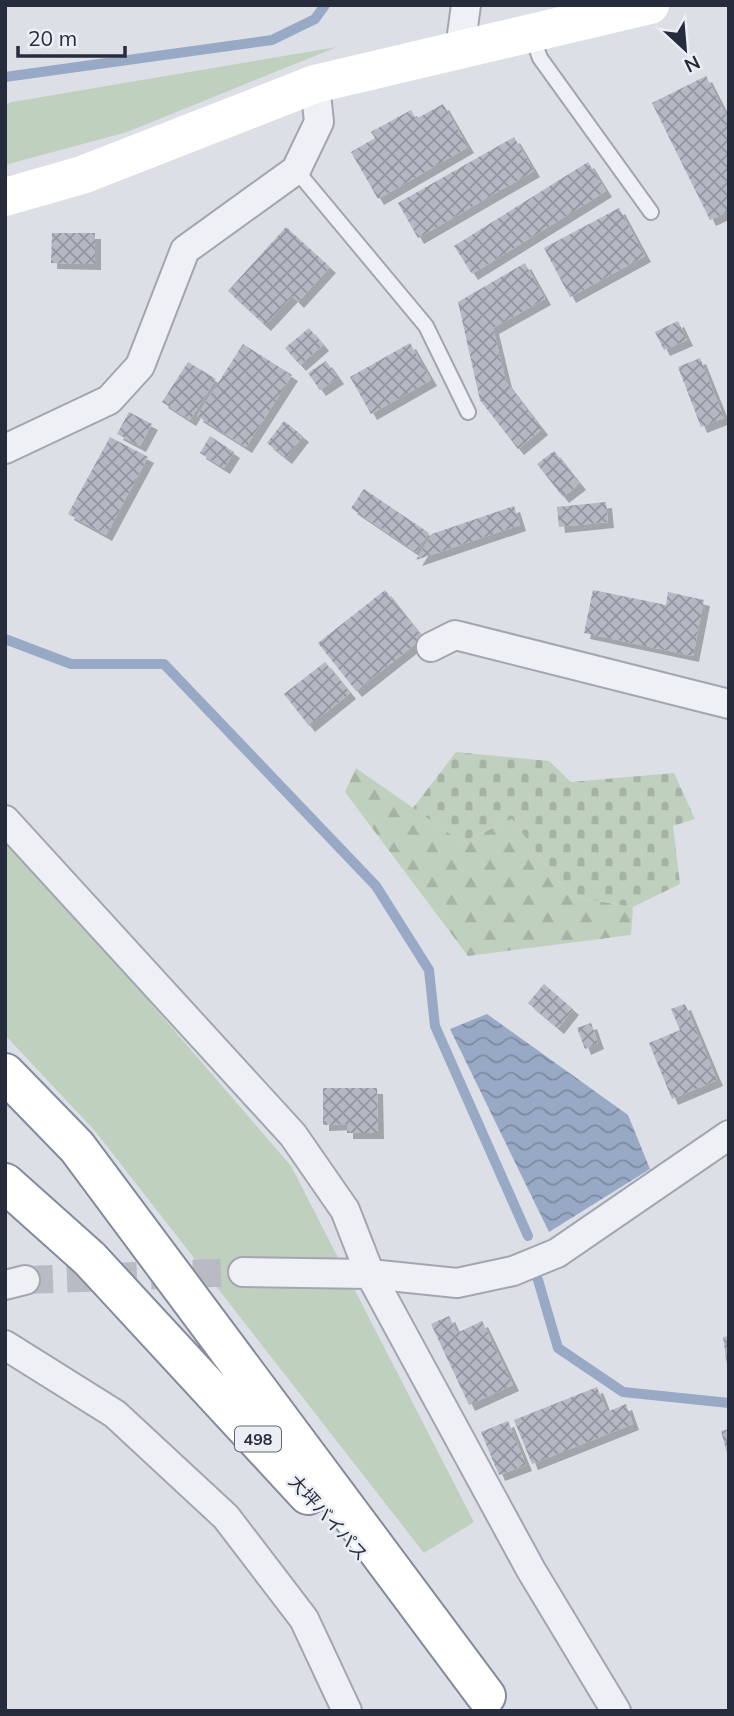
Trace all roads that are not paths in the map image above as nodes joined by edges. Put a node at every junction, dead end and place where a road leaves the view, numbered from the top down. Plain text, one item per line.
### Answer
1 (466, 5) edge
2 (650, 5) edge
3 (530, 32) junction
4 (460, 49) junction
5 (315, 83) junction
6 (296, 170) junction
7 (5, 197) edge
8 (651, 212) dead end
9 (468, 412) dead end
10 (5, 449) edge
11 (431, 647) dead end
12 (729, 704) edge
13 (5, 820) edge
14 (5, 1073) edge
15 (729, 1135) edge
16 (5, 1183) edge
17 (243, 1272) tunnel mouth
18 (370, 1274) junction
19 (5, 1345) edge
20 (490, 1703) edge
21 (347, 1711) edge
22 (616, 1711) edge

1 - 4 street
2 - 3 main road
3 - 4 main road
3 - 8 lane
4 - 5 main road
5 - 6 street
5 - 7 main road
6 - 9 lane
6 - 10 street
11 - 12 street
13 - 18 street
14 - 20 main road
15 - 18 street
16 - 20 main road, 大坪バイパス / 498
17 - 18 street
18 - 22 street
19 - 21 street

